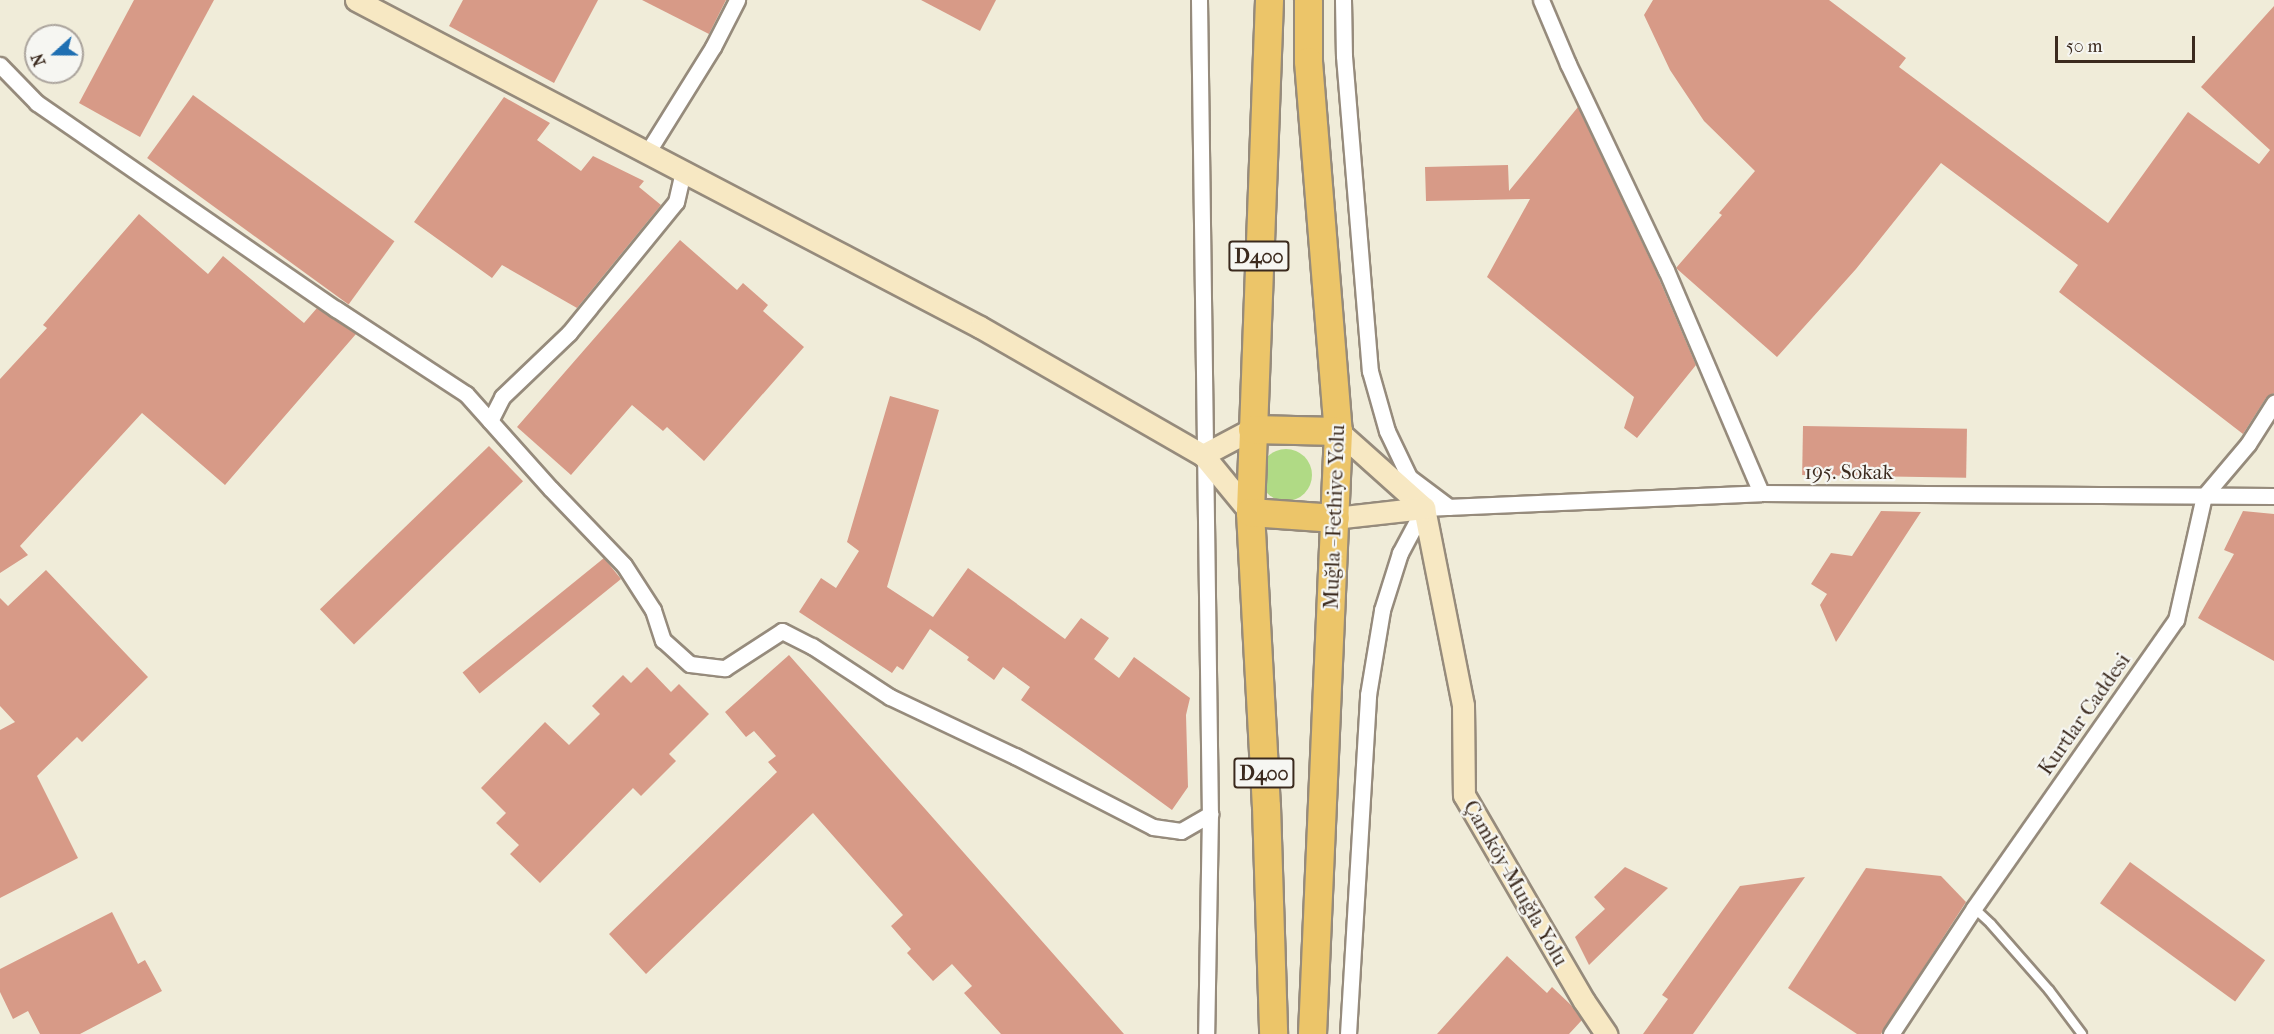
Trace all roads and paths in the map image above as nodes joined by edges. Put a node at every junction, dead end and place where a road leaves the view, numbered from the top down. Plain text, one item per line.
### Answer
1 (356, 0) edge
2 (737, 0) edge
3 (1199, 0) edge
4 (1269, 0) edge
5 (1308, 0) edge
6 (1343, 0) edge
7 (1541, 0) edge
8 (0, 65) edge
9 (647, 153) junction
10 (683, 171) junction
11 (2274, 404) edge
12 (490, 421) junction
13 (1252, 429) junction
14 (1338, 431) junction
15 (1203, 455) junction
16 (1761, 493) junction
17 (2204, 496) junction
18 (2274, 496) edge
19 (1449, 507) junction
20 (1424, 508) junction
21 (1250, 512) junction
22 (1335, 518) junction
23 (1210, 814) junction
24 (1974, 908) junction
25 (1206, 1034) edge
26 (1273, 1034) edge
27 (1312, 1034) edge
28 (1348, 1034) edge
29 (1606, 1034) edge
30 (1891, 1034) edge
31 (2082, 1034) edge

1 - 9 street
2 - 9 street
3 - 15 street
4 - 13 highway, D400
5 - 14 highway, Muğla - Fethiye Yolu / D400
6 - 19 street
7 - 16 street
8 - 12 street
9 - 10 street
10 - 12 street
10 - 15 street
11 - 17 street, Kurtlar Caddesi
12 - 23 street
13 - 14 highway
13 - 15 street
13 - 21 highway, D400
14 - 20 street
14 - 22 highway, Muğla - Fethiye Yolu / D400
15 - 21 street
15 - 23 street
16 - 17 street, 195. Sokak
16 - 19 street, 195. Sokak
17 - 18 street, 195. Sokak
17 - 24 street, Kurtlar Caddesi
19 - 20 street, 195. Sokak
20 - 22 street
20 - 28 street
20 - 29 street, Çamköy-Muığla Yolu
21 - 22 highway
21 - 26 highway, D400
22 - 27 highway, Muğla - Fethiye Yolu / D400
23 - 25 street
24 - 30 street, Kurtlar Caddesi
24 - 31 lane

